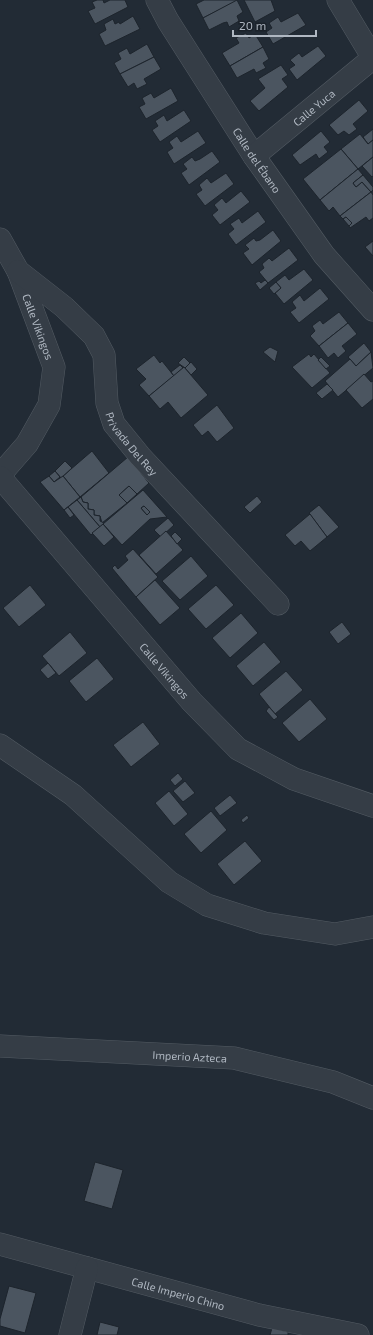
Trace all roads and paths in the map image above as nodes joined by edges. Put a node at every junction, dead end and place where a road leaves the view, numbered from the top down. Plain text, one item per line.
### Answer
1 (157, 0) edge
2 (338, 0) edge
3 (373, 58) edge
4 (254, 156) junction
5 (0, 239) edge
6 (18, 271) junction
7 (373, 310) edge
8 (0, 476) edge
9 (278, 604) dead end
10 (0, 745) edge
11 (373, 806) edge
12 (373, 927) edge
13 (0, 1046) edge
14 (373, 1098) edge
15 (0, 1244) edge
16 (87, 1268) junction
17 (70, 1335) edge
18 (358, 1335) edge

1 - 4 street, Calle del Ébano
2 - 3 street
3 - 4 street, Calle Yuca
4 - 7 street, Calle del Ébano
5 - 6 street, Calle Vikingos
6 - 8 street, Calle Vikingos
6 - 9 street, Privada Del Rey
8 - 11 street, Calle Vikingos
10 - 12 street
13 - 14 street, Imperio Azteca
15 - 16 street, Calle Imperio Chino
16 - 17 street
16 - 18 street, Calle Imperio Chino

